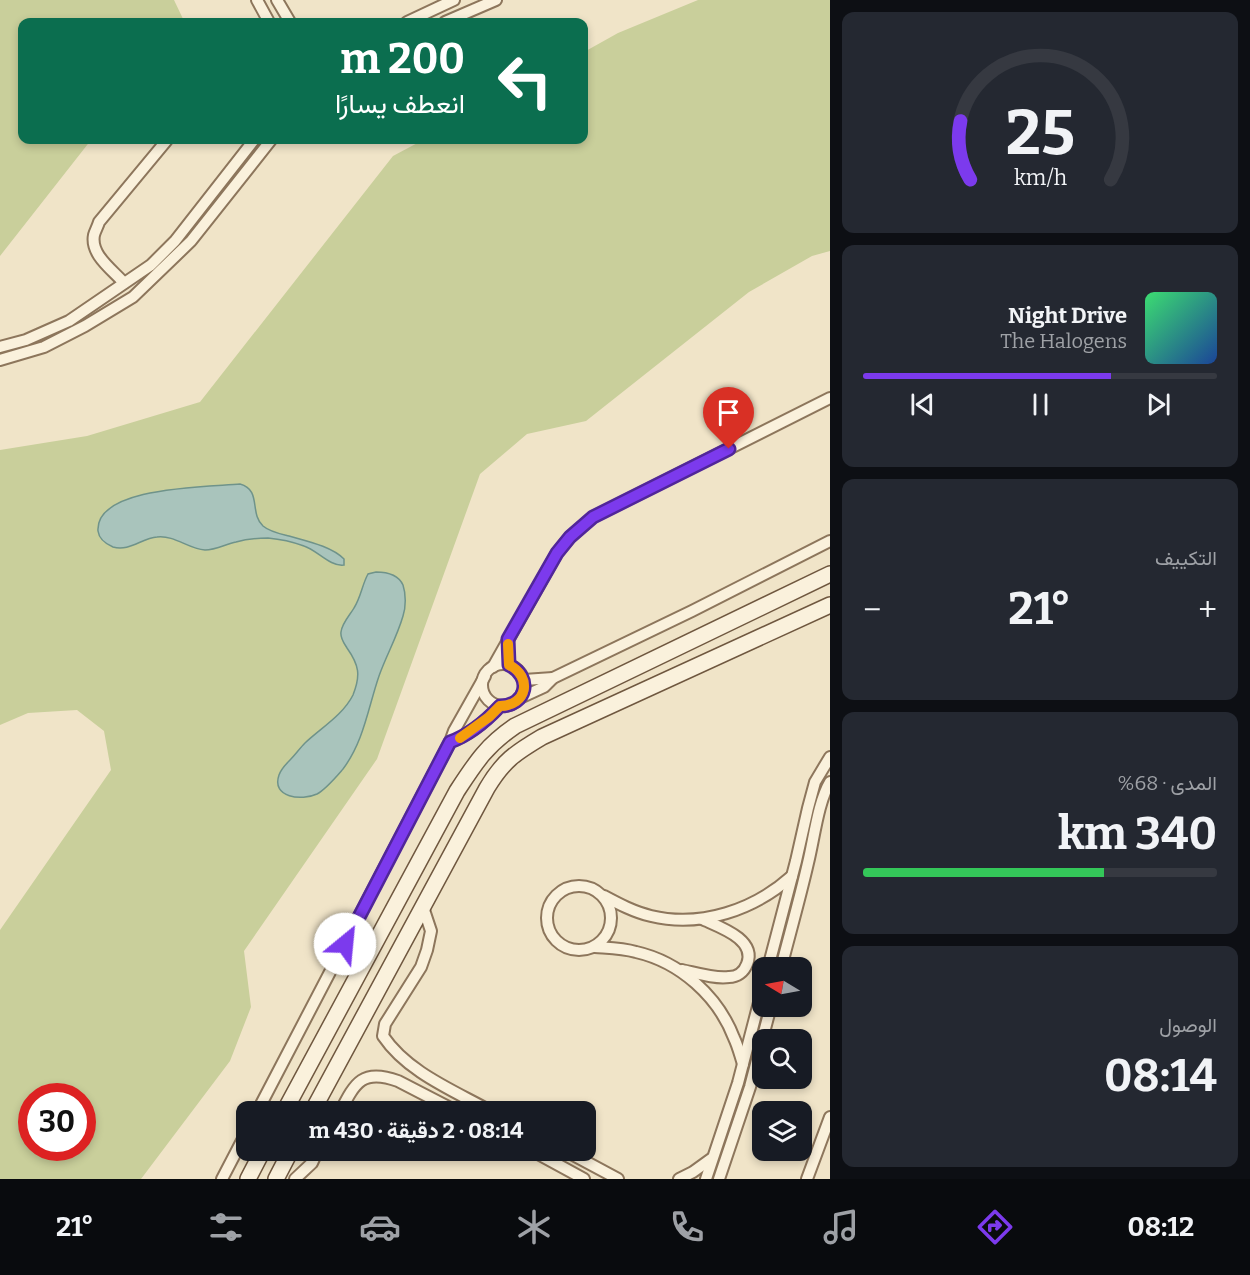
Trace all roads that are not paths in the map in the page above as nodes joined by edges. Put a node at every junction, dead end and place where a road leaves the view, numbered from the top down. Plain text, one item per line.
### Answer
1 (257, 0) edge
2 (277, 0) edge
3 (454, 0) edge
4 (496, 0) edge
5 (267, 18) edge
6 (288, 18) edge
7 (416, 18) edge
8 (453, 18) edge
9 (164, 144) edge
10 (251, 144) edge
11 (268, 144) edge
12 (124, 283) junction
13 (0, 347) edge
14 (0, 360) edge
15 (830, 398) edge
16 (830, 542) edge
17 (830, 574) edge
18 (830, 605) edge
19 (508, 639) junction
20 (509, 665) junction
21 (493, 667) junction
22 (485, 676) junction
23 (553, 678) junction
24 (524, 680) junction
25 (520, 698) junction
26 (500, 706) junction
27 (450, 742) junction
28 (830, 757) edge
29 (830, 782) edge
30 (792, 876) junction
31 (604, 896) junction
32 (423, 907) junction
33 (702, 919) junction
34 (595, 947) junction
35 (771, 957) edge
36 (784, 957) edge
37 (678, 970) junction
38 (755, 1017) edge
39 (400, 1056) junction
40 (743, 1064) junction
41 (425, 1075) junction
42 (389, 1078) junction
43 (752, 1079) edge
44 (416, 1089) junction
45 (263, 1101) edge
46 (290, 1101) edge
47 (318, 1101) edge
48 (345, 1101) edge
49 (438, 1101) edge
50 (472, 1101) edge
51 (830, 1117) edge
52 (236, 1152) edge
53 (714, 1157) junction
54 (257, 1161) edge
55 (267, 1161) edge
56 (313, 1161) edge
57 (551, 1161) edge
58 (584, 1161) edge
59 (278, 1174) edge
60 (222, 1179) edge
61 (248, 1179) edge
62 (295, 1179) edge
63 (584, 1179) edge
64 (618, 1179) edge
65 (679, 1179) edge
66 (706, 1179) edge
67 (719, 1179) edge
68 (807, 1179) edge

1 - 5 street
2 - 6 street
3 - 7 street
4 - 8 street
9 - 12 street
10 - 12 street
11 - 14 street
12 - 13 street
15 - 19 street
16 - 23 street
17 - 46 street
18 - 32 street
19 - 20 street
19 - 21 street
20 - 21 street
20 - 24 street
21 - 22 street
22 - 26 street
22 - 27 street
23 - 24 street
23 - 25 street
24 - 25 street
25 - 26 street
26 - 27 street
27 - 45 street
28 - 30 street
29 - 36 street
30 - 33 street
30 - 35 street
31 - 33 street
31 - 34 street
31 - 34 street
32 - 39 street
32 - 47 street
33 - 37 street
34 - 37 street
37 - 40 street
38 - 40 street
39 - 41 street
39 - 42 street
40 - 53 street
41 - 44 street
41 - 50 street
42 - 44 street
42 - 48 street
43 - 67 street
44 - 49 street
51 - 68 street
52 - 60 street
53 - 65 street
53 - 66 street
54 - 61 street
55 - 59 street
56 - 62 street
57 - 63 street
58 - 64 street

